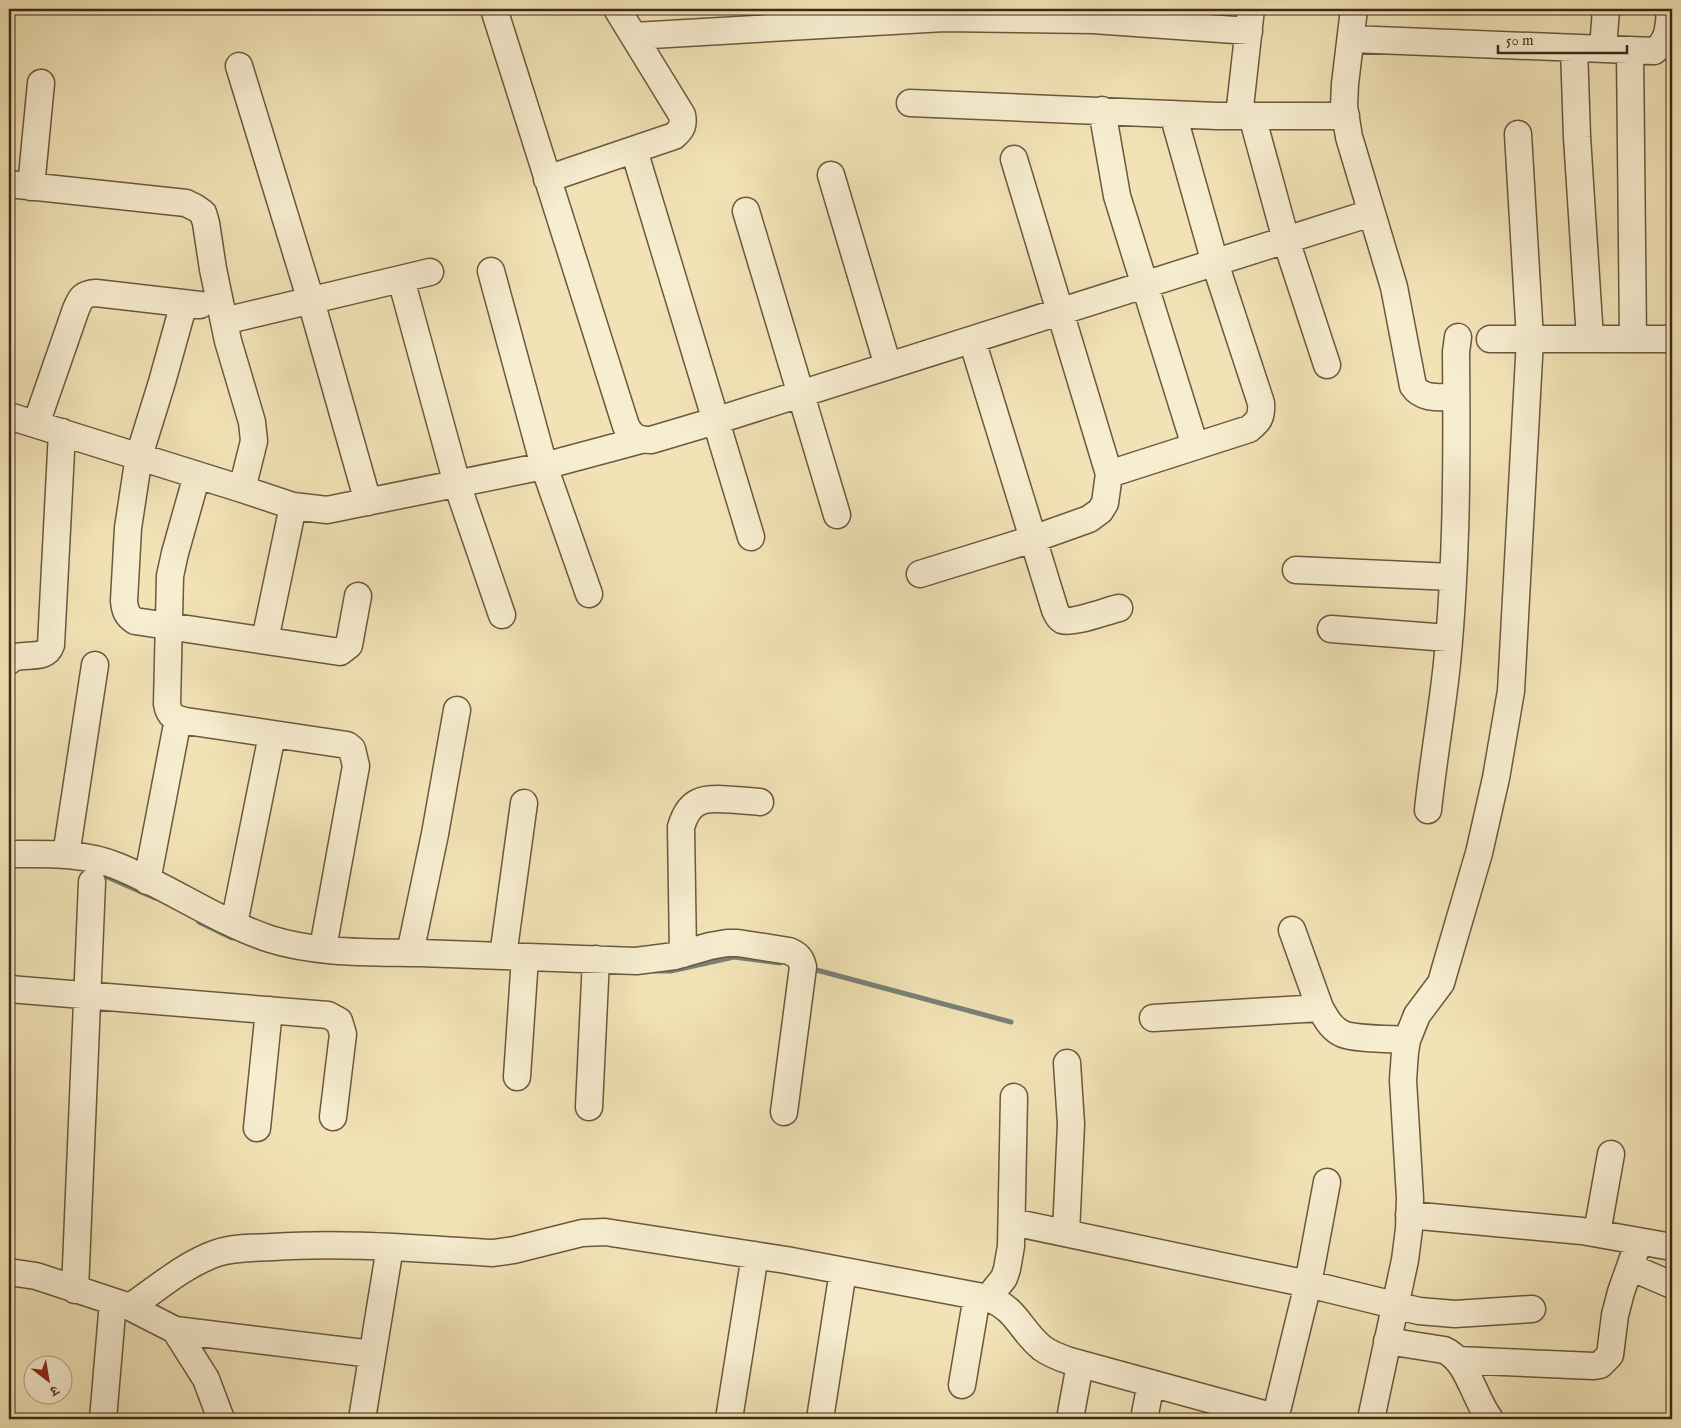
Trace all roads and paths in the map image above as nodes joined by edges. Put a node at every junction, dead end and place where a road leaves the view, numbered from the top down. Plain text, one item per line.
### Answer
1 (494, 9) edge
2 (617, 9) edge
3 (1354, 9) edge
4 (1606, 9) edge
5 (1670, 9) edge
6 (904, 14) edge
7 (1250, 20) edge
8 (634, 36) junction
9 (1351, 39) junction
10 (1574, 48) junction
11 (1603, 49) junction
12 (1630, 51) junction
13 (239, 66) dead end
14 (41, 83) dead end
15 (910, 103) dead end
16 (1102, 110) junction
17 (1173, 114) junction
18 (1245, 116) junction
19 (1346, 116) junction
20 (1518, 134) dead end
21 (634, 150) junction
22 (1014, 159) dead end
23 (831, 175) dead end
24 (548, 179) junction
25 (20, 185) edge
26 (746, 211) dead end
27 (1371, 213) junction
28 (1286, 240) junction
29 (1215, 263) junction
30 (491, 271) dead end
31 (430, 272) dead end
32 (401, 279) junction
33 (1144, 285) junction
34 (311, 301) junction
35 (184, 303) junction
36 (1060, 312) junction
37 (222, 315) junction
38 (1458, 337) dead end
39 (1490, 339) dead end
40 (1530, 339) junction
41 (1590, 339) junction
42 (1633, 339) junction
43 (1672, 339) edge
44 (972, 340) junction
45 (1327, 365) dead end
46 (888, 366) junction
47 (802, 393) junction
48 (1456, 397) junction
49 (9, 416) edge
50 (715, 421) junction
51 (36, 424) junction
52 (62, 432) junction
53 (640, 440) junction
54 (1195, 446) junction
55 (139, 456) junction
56 (544, 466) junction
57 (197, 474) junction
58 (1108, 474) junction
59 (457, 484) junction
60 (242, 489) junction
61 (368, 502) junction
62 (293, 506) junction
63 (837, 515) dead end
64 (751, 536) dead end
65 (1033, 539) junction
66 (1296, 570) dead end
67 (920, 574) dead end
68 (1452, 577) junction
69 (589, 594) dead end
70 (358, 596) dead end
71 (1119, 608) dead end
72 (502, 615) dead end
73 (168, 626) junction
74 (1331, 629) dead end
75 (1448, 638) junction
76 (265, 640) junction
77 (9, 661) edge
78 (95, 665) dead end
79 (457, 710) dead end
80 (178, 719) junction
81 (272, 735) junction
82 (760, 802) dead end
83 (524, 803) dead end
84 (1428, 810) dead end
85 (9, 854) edge
86 (66, 855) junction
87 (147, 881) junction
88 (92, 882) dead end
89 (234, 924) junction
90 (1292, 930) dead end
91 (323, 948) junction
92 (410, 953) junction
93 (683, 954) junction
94 (514, 957) junction
95 (596, 960) junction
96 (9, 989) edge
97 (88, 996) junction
98 (1320, 1008) junction
99 (269, 1010) junction
100 (1153, 1018) dead end
101 (1407, 1040) junction
102 (1067, 1063) dead end
103 (517, 1077) dead end
104 (1014, 1097) dead end
105 (589, 1107) dead end
106 (784, 1112) dead end
107 (332, 1117) dead end
108 (257, 1128) dead end
109 (1611, 1154) dead end
110 (1327, 1182) dead end
111 (1409, 1215) junction
112 (1012, 1222) junction
113 (1066, 1233) junction
114 (1597, 1233) junction
115 (1639, 1241) junction
116 (390, 1247) junction
117 (1672, 1247) edge
118 (755, 1255) junction
119 (1630, 1267) junction
120 (843, 1271) junction
121 (9, 1272) edge
122 (1308, 1284) junction
123 (1672, 1285) edge
124 (75, 1290) junction
125 (982, 1297) junction
126 (122, 1304) junction
127 (1395, 1305) junction
128 (1532, 1309) dead end
129 (175, 1330) junction
130 (1387, 1341) junction
131 (372, 1354) junction
132 (1457, 1360) junction
133 (1080, 1364) junction
134 (1151, 1383) junction
135 (962, 1386) dead end
136 (103, 1419) edge
137 (221, 1419) edge
138 (362, 1419) edge
139 (729, 1419) edge
140 (820, 1419) edge
141 (1070, 1419) edge
142 (1144, 1419) edge
143 (1270, 1419) edge
144 (1275, 1419) edge
145 (1371, 1419) edge
146 (1490, 1419) edge

1 - 24 street
2 - 8 street
3 - 9 street
4 - 11 street
5 - 12 street
6 - 7 street
6 - 8 street
7 - 18 street
8 - 21 street
9 - 10 street
9 - 19 street
10 - 11 street
10 - 41 street
11 - 12 street
12 - 42 street
13 - 34 street
14 - 25 street
15 - 16 street
16 - 17 street
16 - 33 street
17 - 18 street
17 - 29 street
18 - 19 street
18 - 28 street
19 - 27 street
20 - 40 street
21 - 24 street
21 - 50 street
22 - 36 street
23 - 46 street
24 - 53 street
25 - 37 street
26 - 47 street
27 - 28 street
27 - 48 street
28 - 29 street
28 - 45 street
29 - 33 street
29 - 54 street
30 - 56 street
31 - 32 street
32 - 34 street
32 - 59 street
33 - 36 street
33 - 54 street
34 - 37 street
34 - 61 street
35 - 37 street
35 - 51 street
35 - 55 street
36 - 44 street
36 - 58 street
37 - 60 street
38 - 48 street
39 - 40 street
40 - 41 street
40 - 101 street
41 - 42 street
42 - 43 street
44 - 46 street
44 - 65 street
46 - 47 street
47 - 50 street
47 - 63 street
48 - 68 street
49 - 51 street
50 - 53 street
50 - 64 street
51 - 52 street
52 - 55 street
52 - 77 street
53 - 56 street
54 - 58 street
55 - 57 street
55 - 73 street
56 - 59 street
56 - 69 street
57 - 60 street
57 - 73 street
58 - 65 street
59 - 61 street
59 - 72 street
60 - 62 street
61 - 62 street
62 - 76 street
65 - 67 street
65 - 71 street
66 - 68 street
68 - 75 street
70 - 76 street
73 - 76 street
73 - 80 street
74 - 75 street
75 - 84 street
78 - 86 street
79 - 92 street
80 - 81 street
80 - 87 street
81 - 89 street
81 - 91 street
82 - 93 street
83 - 94 street
85 - 86 street
86 - 87 street
87 - 89 street
88 - 97 street
89 - 91 street
90 - 98 street
91 - 92 street
92 - 94 street
93 - 95 street
93 - 106 street
94 - 95 street
94 - 103 street
95 - 105 street
96 - 97 street
97 - 99 street
97 - 124 street
98 - 100 street
98 - 101 street
99 - 107 street
99 - 108 street
101 - 111 street
102 - 113 street
104 - 112 street
109 - 114 street
110 - 122 street
111 - 114 street
111 - 127 street
112 - 113 street
112 - 125 street
113 - 122 street
114 - 115 street
115 - 117 street
115 - 119 street
116 - 118 street
116 - 126 street
116 - 131 street
118 - 120 street
118 - 139 street
119 - 123 street
119 - 132 street
120 - 125 street
120 - 140 street
121 - 124 street
122 - 127 street
122 - 144 street
124 - 126 street
125 - 133 street
125 - 135 street
126 - 129 street
126 - 136 street
127 - 128 street
127 - 130 street
129 - 131 street
129 - 137 street
130 - 132 street
130 - 145 street
131 - 138 street
132 - 146 street
133 - 134 street
133 - 141 street
134 - 142 street
134 - 143 street

